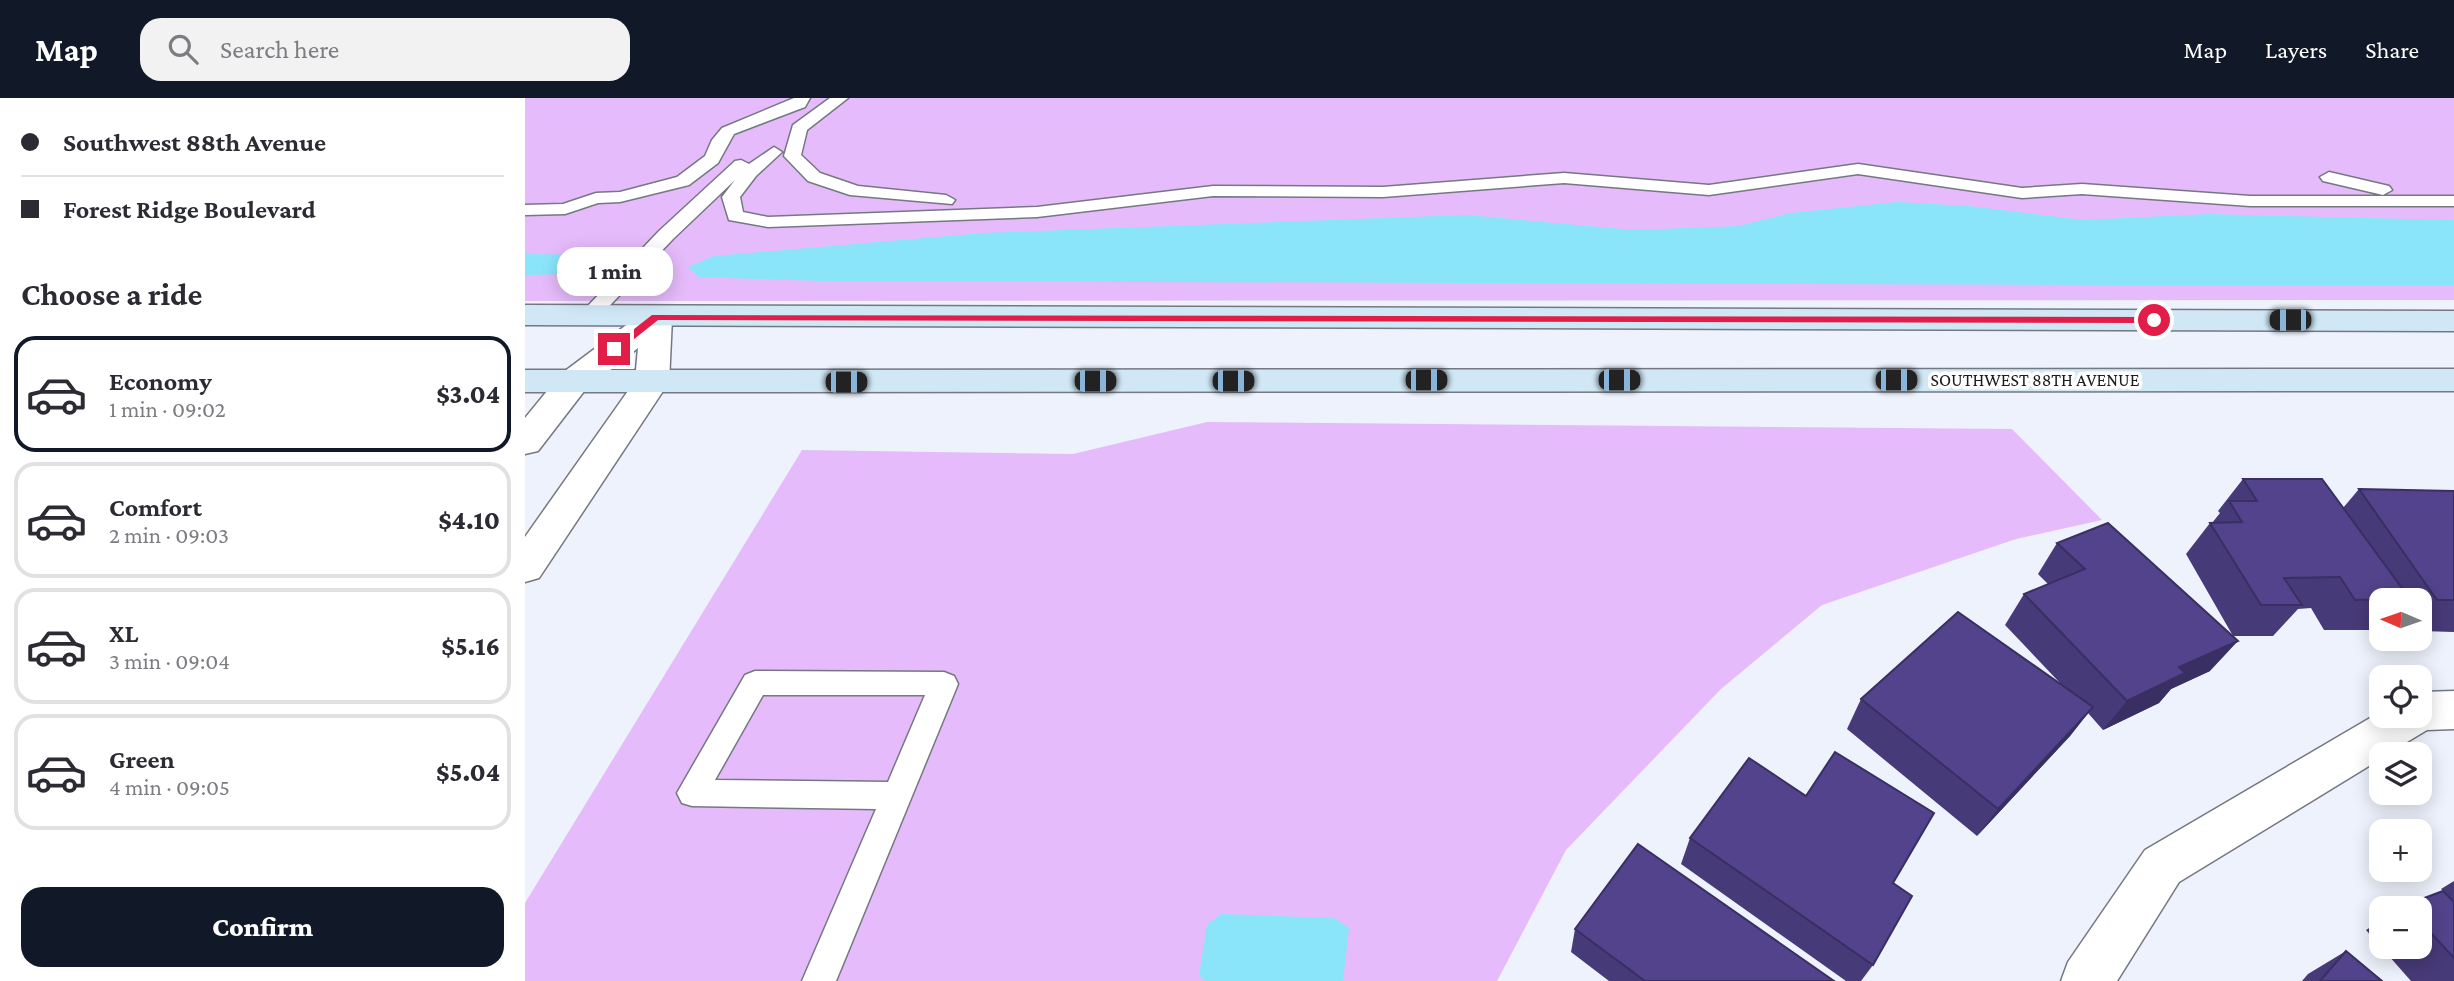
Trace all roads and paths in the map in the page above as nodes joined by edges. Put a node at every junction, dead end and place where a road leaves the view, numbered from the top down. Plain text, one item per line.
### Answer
1 (802, 98) edge
2 (824, 98) edge
3 (840, 98) edge
4 (774, 152) dead end
5 (2329, 177) dead end
6 (705, 181) dead end
7 (1136, 192) dead end
8 (2454, 192) edge
9 (2454, 201) edge
10 (525, 210) edge
11 (525, 225) edge
12 (525, 315) edge
13 (590, 315) junction
14 (656, 317) junction
15 (2454, 321) edge
16 (2454, 380) edge
17 (525, 381) edge
18 (573, 382) junction
19 (652, 382) junction
20 (525, 442) edge
21 (525, 567) edge
22 (2454, 710) edge
23 (2432, 711) edge
24 (2392, 728) edge
25 (897, 796) junction
26 (819, 981) edge
27 (2087, 981) edge

1 - 10 lane
2 - 13 lane
3 - 7 lane
4 - 9 lane
5 - 8 lane
6 - 11 lane
12 - 13 main road
13 - 14 main road
14 - 15 main road
14 - 18 street
14 - 19 street
16 - 19 main road, SOUTHWEST 88TH AVENUE
17 - 18 main road, SOUTHWEST 88TH AVENUE
18 - 19 main road, SOUTHWEST 88TH AVENUE
18 - 20 street
19 - 21 street
22 - 23 street
24 - 27 street
25 - 25 lane
25 - 26 lane

